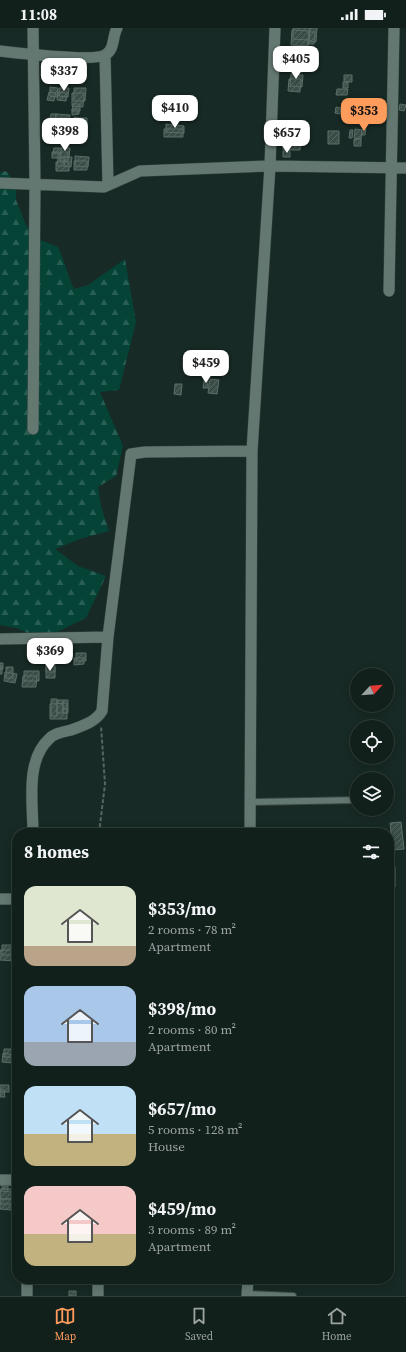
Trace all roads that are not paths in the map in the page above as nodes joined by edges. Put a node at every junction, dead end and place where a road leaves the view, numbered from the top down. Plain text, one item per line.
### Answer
1 (33, 28) edge
2 (117, 28) edge
3 (275, 28) edge
4 (394, 28) edge
5 (0, 51) edge
6 (34, 55) junction
7 (105, 55) junction
8 (270, 166) junction
9 (390, 167) junction
10 (406, 168) edge
11 (0, 183) edge
12 (35, 184) junction
13 (108, 185) junction
14 (389, 291) dead end
15 (34, 429) dead end
16 (252, 451) junction
17 (108, 637) junction
18 (0, 639) edge
19 (350, 800) edge
20 (250, 802) junction
21 (33, 828) edge
22 (250, 828) edge
23 (0, 899) edge
24 (12, 899) edge
25 (0, 1180) edge
26 (12, 1180) edge
27 (27, 1284) edge
28 (98, 1284) edge
29 (248, 1284) edge
30 (247, 1295) edge
31 (26, 1296) edge
32 (98, 1296) edge
33 (293, 1296) edge

1 - 6 street
2 - 7 street
3 - 8 street
4 - 9 street
5 - 6 street
6 - 7 street
6 - 12 street
7 - 13 street
8 - 9 street
8 - 13 street
8 - 16 street
9 - 10 street
9 - 14 street
11 - 12 street
12 - 13 street
12 - 15 street
16 - 17 street
16 - 20 street
17 - 18 street
17 - 21 street
19 - 20 lane
20 - 22 street
23 - 24 street
25 - 26 street
27 - 31 street
28 - 32 street
29 - 30 street
30 - 33 lane

